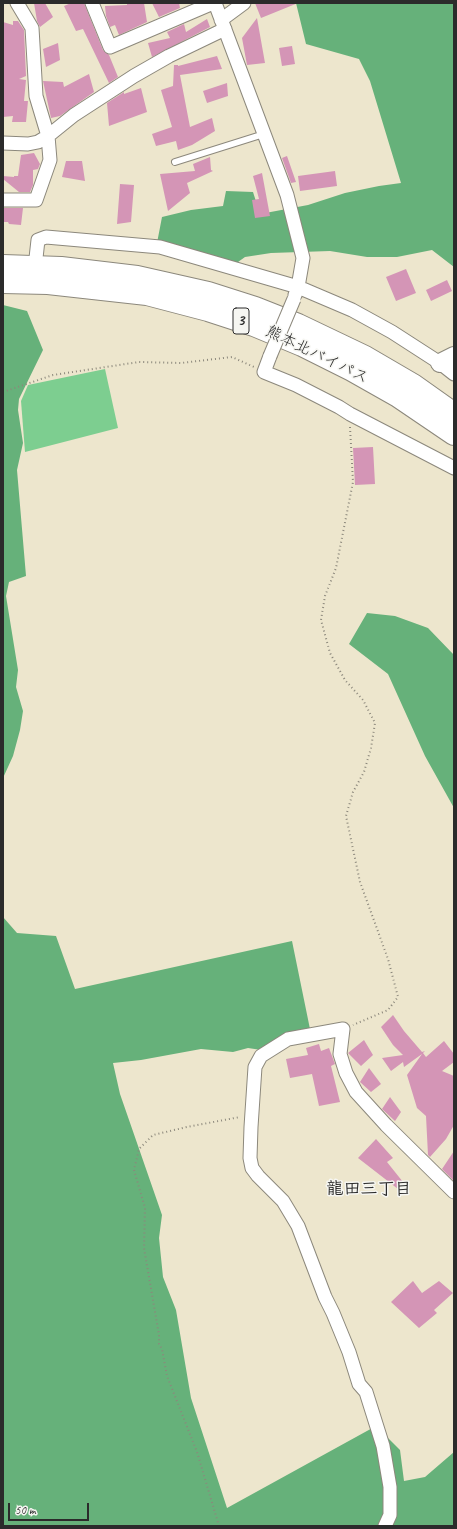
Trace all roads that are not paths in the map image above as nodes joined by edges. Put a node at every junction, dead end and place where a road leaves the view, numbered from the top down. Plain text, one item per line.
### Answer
1 (17, 3) edge
2 (92, 3) edge
3 (214, 3) edge
4 (244, 3) edge
5 (223, 24) junction
6 (264, 134) junction
7 (48, 136) junction
8 (3, 143) edge
9 (175, 162) dead end
10 (3, 200) edge
11 (3, 256) edge
12 (36, 258) junction
13 (3, 266) edge
14 (3, 282) edge
15 (190, 288) junction
16 (3, 289) edge
17 (114, 289) junction
18 (296, 293) junction
19 (447, 359) edge
20 (454, 374) edge
21 (454, 414) edge
22 (454, 434) edge
23 (454, 468) edge
24 (454, 1192) edge
25 (386, 1526) edge

1 - 7 street
2 - 3 street
3 - 5 street
4 - 5 street
5 - 6 street
5 - 7 street
6 - 9 lane
6 - 18 street
7 - 8 street
7 - 10 street
11 - 12 street
12 - 15 street
12 - 18 street
13 - 15 highway, 熊本北バイパス / 3
14 - 17 highway, 熊本北バイパス / 3
15 - 21 highway, 熊本北バイパス / 3
16 - 17 street
17 - 22 highway, 熊本北バイパス / 3
18 - 19 street
18 - 23 street, bridge
19 - 20 street
24 - 25 street

